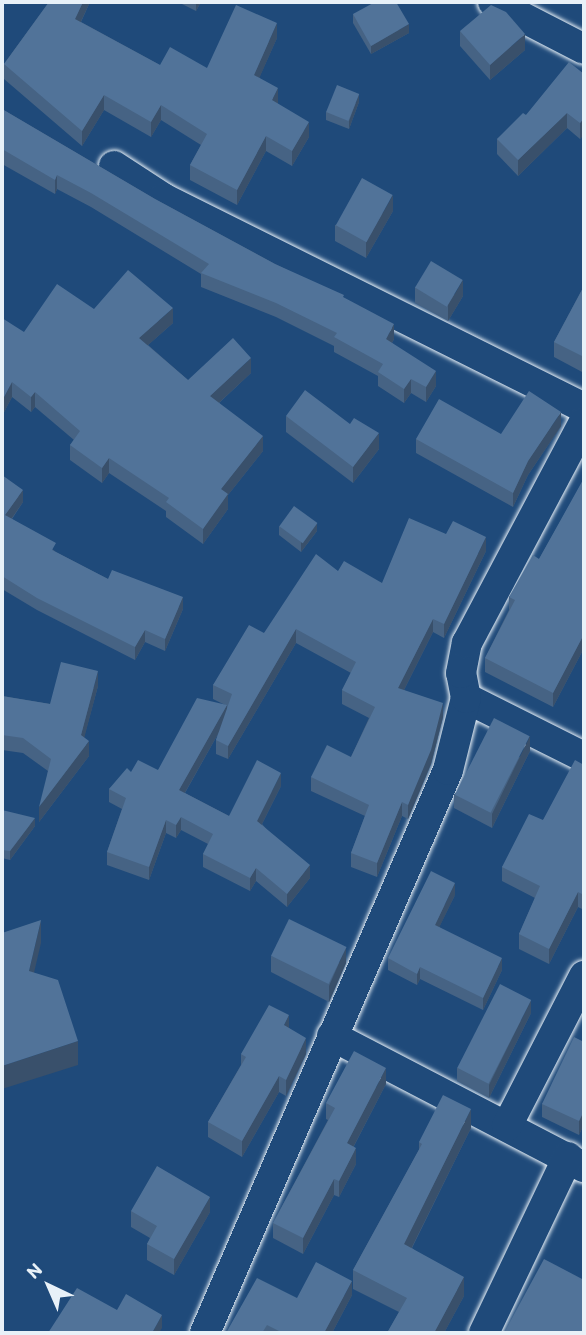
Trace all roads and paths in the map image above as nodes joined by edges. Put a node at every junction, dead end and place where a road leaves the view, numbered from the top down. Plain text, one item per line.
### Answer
1 (493, 2) edge
2 (584, 49) edge
3 (114, 166) dead end
4 (584, 408) edge
5 (584, 422) edge
6 (466, 698) junction
7 (584, 757) edge
8 (584, 976) edge
9 (332, 1036) junction
10 (507, 1126) junction
11 (576, 1162) edge
12 (205, 1333) edge
13 (484, 1333) edge

1 - 2 street
3 - 4 street
5 - 6 street
6 - 7 street
6 - 9 street
8 - 10 street
9 - 10 street
9 - 12 street
10 - 11 street
11 - 13 street

